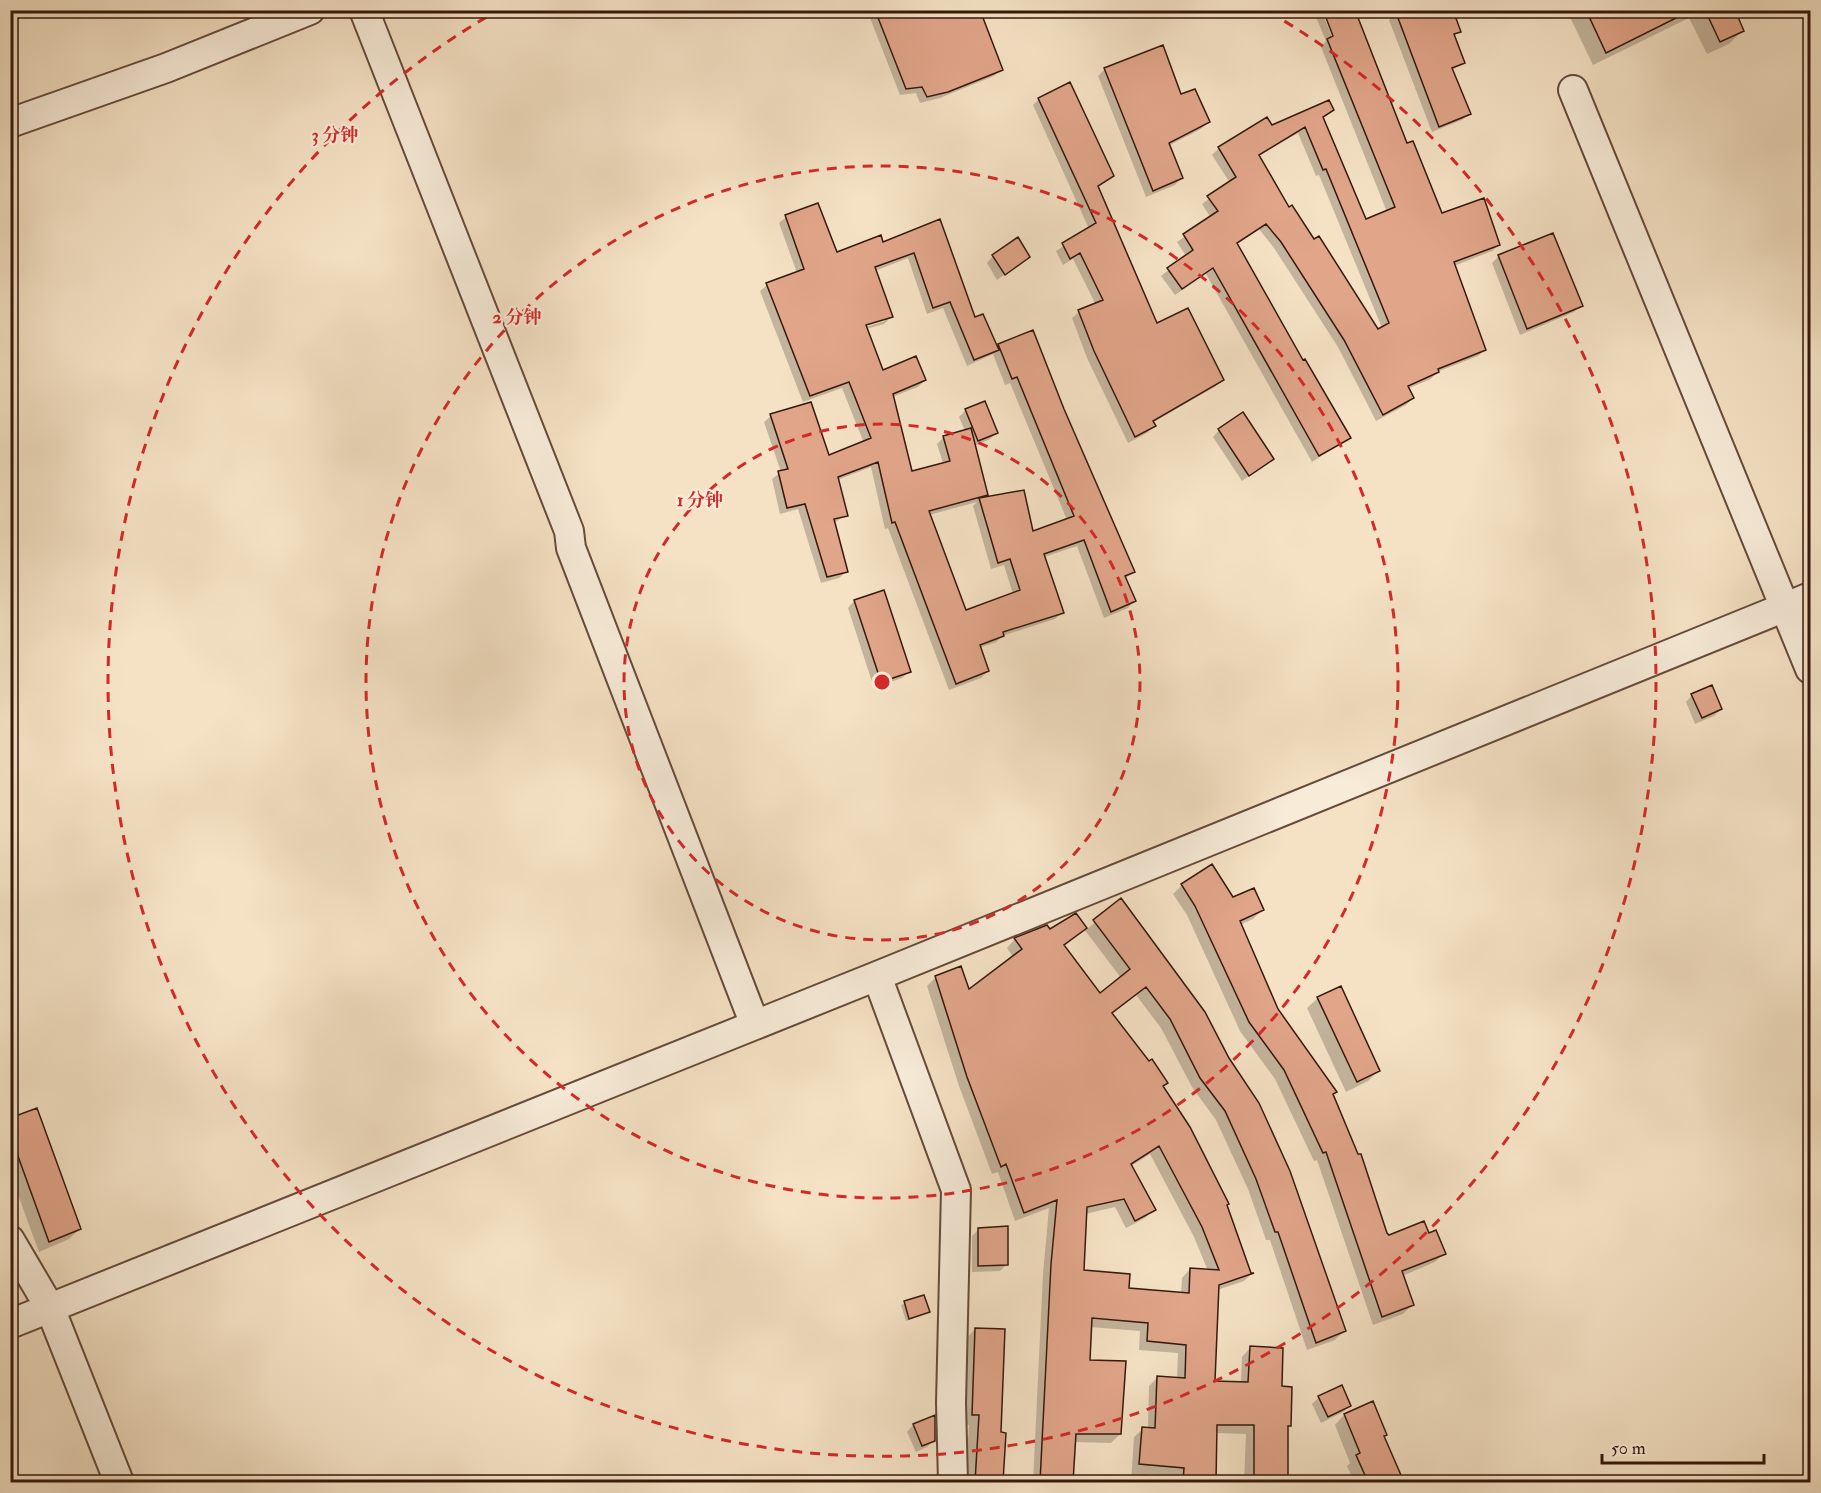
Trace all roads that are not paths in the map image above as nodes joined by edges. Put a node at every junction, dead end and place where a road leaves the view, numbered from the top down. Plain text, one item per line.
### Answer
1 (310, 10) edge
2 (364, 10) edge
3 (1573, 90) dead end
4 (10, 123) edge
5 (1798, 602) edge
6 (1810, 669) edge
7 (877, 976) junction
8 (754, 1025) junction
9 (10, 1240) edge
10 (50, 1308) junction
11 (10, 1324) edge
12 (119, 1482) edge
13 (953, 1482) edge

1 - 4 street
2 - 8 street
3 - 5 street
5 - 6 street
5 - 7 street
7 - 8 street
7 - 13 street
8 - 10 street
9 - 10 street
10 - 11 street
10 - 12 street

